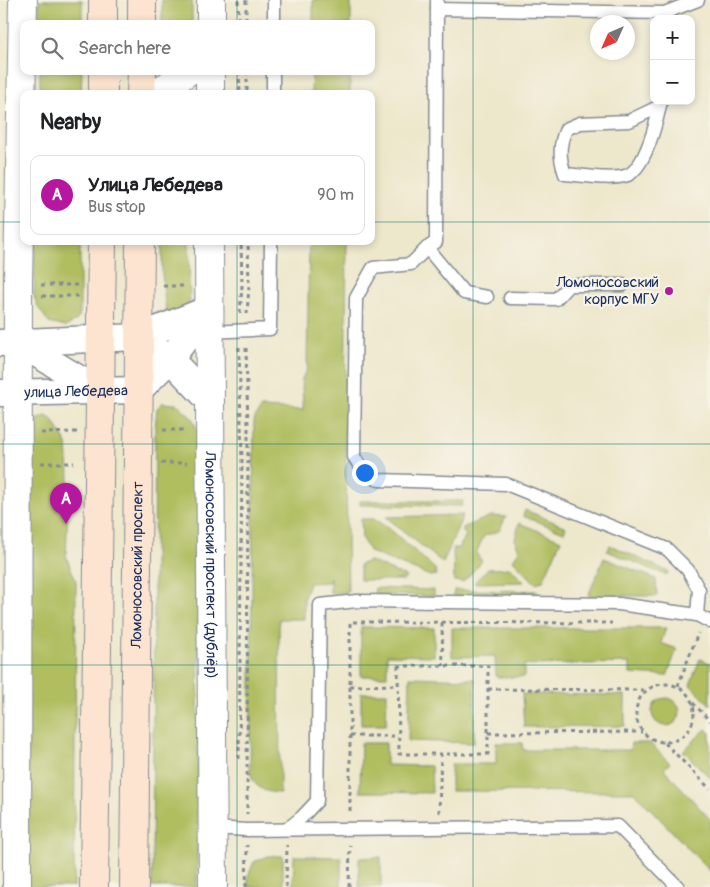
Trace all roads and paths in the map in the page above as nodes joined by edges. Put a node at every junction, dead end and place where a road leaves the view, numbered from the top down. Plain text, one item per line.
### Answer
1 (23, 0) edge
2 (103, 0) edge
3 (142, 0) edge
4 (211, 0) edge
5 (238, 0) edge
6 (246, 0) edge
7 (274, 0) edge
8 (698, 0) edge
9 (437, 5) edge
10 (650, 15) edge
11 (666, 15) edge
12 (24, 20) edge
13 (103, 20) edge
14 (142, 20) edge
15 (211, 20) edge
16 (239, 20) edge
17 (246, 20) edge
18 (274, 20) edge
19 (27, 75) edge
20 (103, 75) edge
21 (142, 75) edge
22 (183, 75) edge
23 (210, 75) edge
24 (239, 75) edge
25 (247, 75) edge
26 (273, 75) edge
27 (28, 88) edge
28 (102, 90) edge
29 (141, 90) edge
30 (161, 90) edge
31 (210, 90) edge
32 (240, 90) edge
33 (247, 90) edge
34 (273, 90) edge
35 (661, 104) edge
36 (20, 195) edge
37 (102, 245) edge
38 (140, 245) edge
39 (210, 245) edge
40 (241, 245) edge
41 (248, 245) edge
42 (271, 245) edge
43 (427, 248) junction
44 (623, 285) dead end
45 (487, 297) dead end
46 (510, 298) dead end
47 (209, 320) junction
48 (242, 330) junction
49 (139, 337) junction
50 (102, 339) junction
51 (9, 343) edge
52 (170, 359) junction
53 (139, 390) junction
54 (101, 392) junction
55 (9, 393) edge
56 (210, 401) junction
57 (698, 615) junction
58 (442, 623) junction
59 (617, 623) dead end
60 (690, 628) dead end
61 (707, 628) edge
62 (699, 630) junction
63 (443, 666) junction
64 (398, 684) junction
65 (350, 686) junction
66 (678, 686) junction
67 (488, 689) junction
68 (645, 690) junction
69 (692, 703) junction
70 (710, 720) edge
71 (642, 732) junction
72 (488, 733) junction
73 (350, 736) junction
74 (398, 736) junction
75 (665, 742) junction
76 (442, 754) junction
77 (239, 760) dead end
78 (710, 789) edge
79 (439, 827) junction
80 (212, 828) junction
81 (350, 828) junction
82 (287, 829) junction
83 (247, 830) junction
84 (17, 887) edge
85 (94, 887) edge
86 (134, 887) edge
87 (213, 887) edge
88 (246, 887) edge
89 (286, 887) edge
90 (349, 887) edge
91 (678, 887) edge

1 - 12 street
2 - 13 main road
3 - 14 main road
4 - 15 street
5 - 16 path
6 - 17 path
7 - 18 lane
8 - 11 lane
9 - 10 lane
9 - 43 lane
19 - 27 street
20 - 28 main road
21 - 29 main road
22 - 30 street
23 - 31 street
24 - 32 path
25 - 33 path
26 - 34 lane
35 - 35 lane
36 - 51 street
37 - 50 main road
38 - 49 main road, Ломоносовский проспект
39 - 47 street, Ломоносовский проспект (дублёр)
40 - 48 path
41 - 48 path
42 - 48 lane
43 - 45 lane
43 - 57 lane
44 - 46 lane
47 - 48 lane
47 - 49 street
47 - 52 street, улица Лебедева
47 - 56 street, Ломоносовский проспект (дублёр)
48 - 77 path
48 - 83 path
49 - 50 street
49 - 52 street
49 - 53 main road, Ломоносовский проспект
50 - 51 street
50 - 54 main road
51 - 54 street
51 - 55 street
52 - 53 street, улица Лебедева
52 - 56 street
53 - 54 street, улица Лебедева
53 - 86 main road, Ломоносовский проспект
54 - 55 street, улица Лебедева
54 - 85 main road
55 - 84 street
56 - 80 street, Ломоносовский проспект (дублёр)
57 - 61 lane
57 - 82 lane
58 - 59 path
58 - 63 path
58 - 65 path
60 - 62 path
61 - 62 path
62 - 66 path
63 - 64 path
63 - 67 path
64 - 65 path
64 - 74 path
65 - 73 path
66 - 68 path
66 - 69 path
67 - 68 path
67 - 72 path
68 - 71 path
69 - 70 path
69 - 75 path
71 - 72 path
71 - 75 path
72 - 76 path
73 - 74 path
73 - 81 path
74 - 76 path
75 - 78 path
76 - 79 path
79 - 81 lane
79 - 91 lane
80 - 83 lane
80 - 87 street, Ломоносовский проспект (дублёр)
81 - 82 lane
81 - 90 path
82 - 83 lane
82 - 89 path
83 - 88 path

